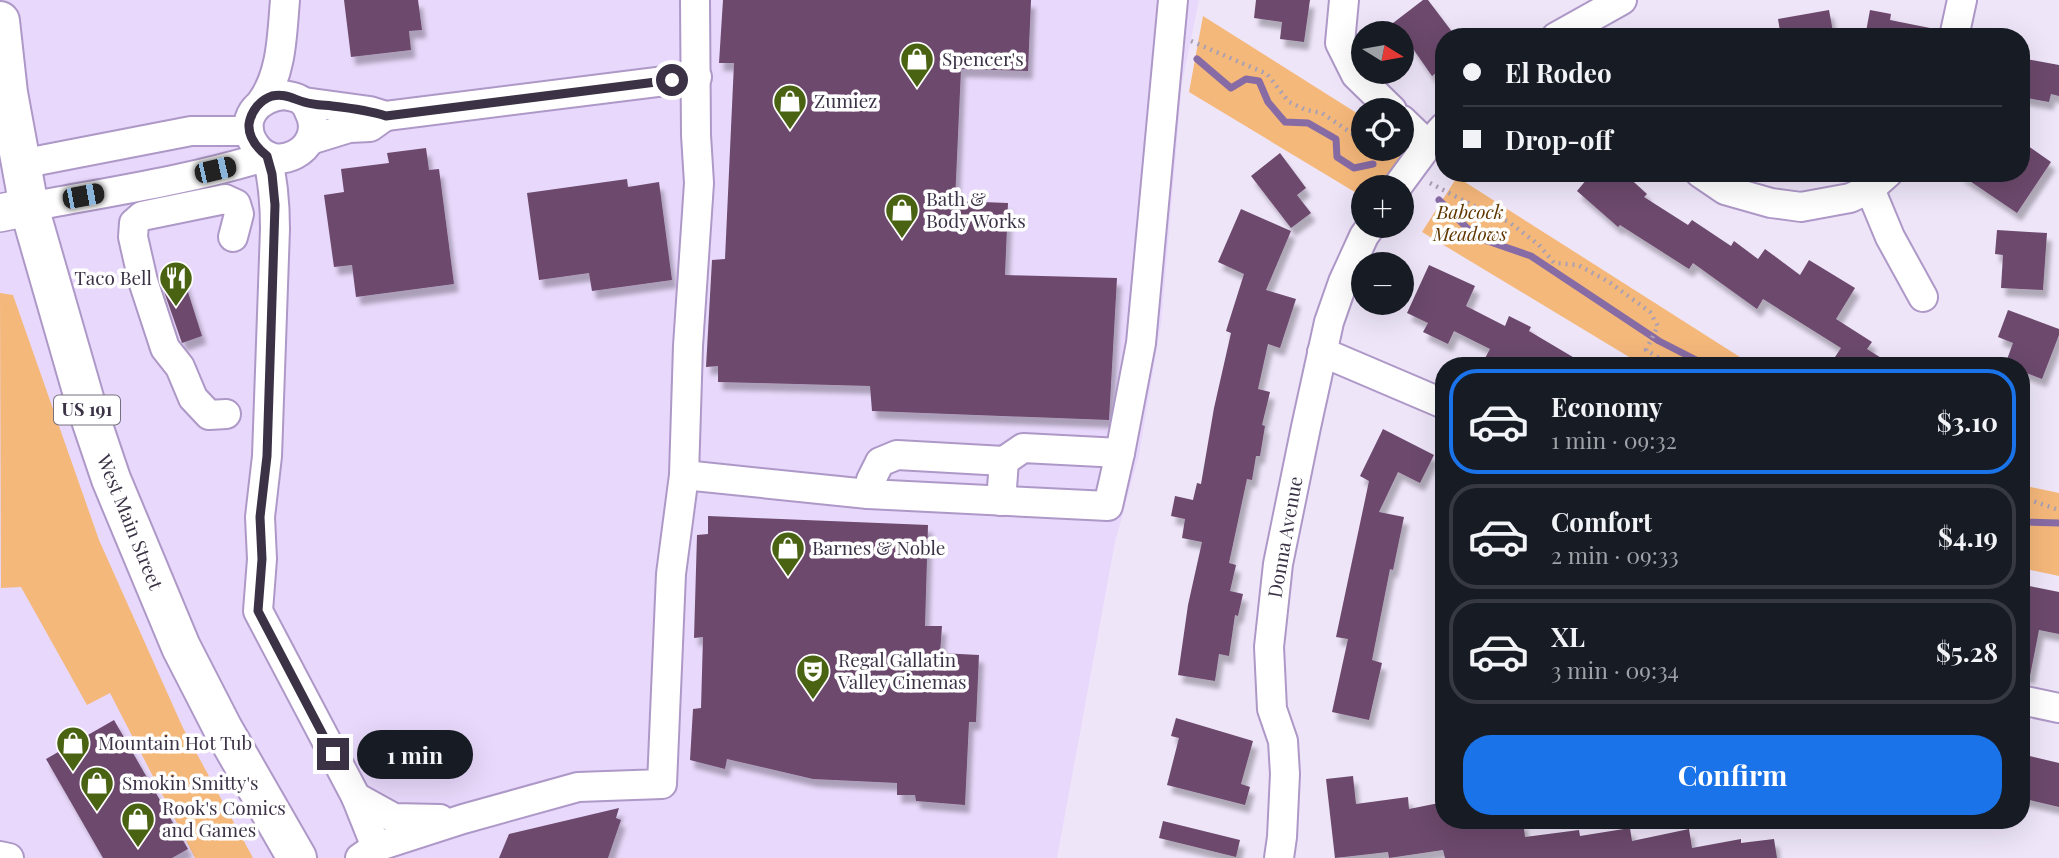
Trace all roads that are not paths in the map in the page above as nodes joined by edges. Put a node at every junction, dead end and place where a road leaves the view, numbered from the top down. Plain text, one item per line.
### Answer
1 (285, 0) edge
2 (695, 0) edge
3 (1173, 0) edge
4 (1344, 0) edge
5 (1622, 0) edge
6 (1962, 0) edge
7 (0, 21) edge
8 (1577, 28) edge
9 (1956, 28) edge
10 (697, 76) junction
11 (1380, 98) edge
12 (300, 100) junction
13 (262, 101) junction
14 (386, 116) junction
15 (1414, 126) edge
16 (249, 131) junction
17 (1435, 136) edge
18 (1435, 137) edge
19 (307, 145) junction
20 (267, 156) junction
21 (11, 167) edge
22 (1406, 175) edge
23 (1714, 182) edge
24 (1877, 182) edge
25 (1879, 182) edge
26 (14, 210) edge
27 (275, 229) junction
28 (233, 237) dead end
29 (1363, 238) edge
30 (1923, 297) dead end
31 (1322, 352) junction
32 (1435, 400) edge
33 (226, 414) dead end
34 (1120, 453) junction
35 (1004, 461) junction
36 (684, 475) junction
37 (868, 494) junction
38 (1002, 501) junction
39 (2030, 702) edge
40 (2059, 708) edge
41 (356, 797) junction
42 (463, 819) junction
43 (368, 853) edge
44 (0, 856) edge
45 (9, 858) edge
46 (297, 858) edge
47 (1279, 858) edge

1 - 12 street
1 - 13 street
2 - 10 street
3 - 34 street
4 - 11 street
5 - 8 street
6 - 9 street
7 - 21 highway, US 191
10 - 14 street
10 - 36 street
12 - 13 street
12 - 14 street
12 - 19 street
13 - 16 street
14 - 19 street
15 - 17 street
16 - 20 street
16 - 21 street
18 - 22 street
19 - 20 street
19 - 27 street
20 - 26 street
20 - 27 street
21 - 26 highway, West Main Street / US 191
23 - 24 street
25 - 30 street
26 - 46 highway, West Main Street / US 191
27 - 41 street
28 - 33 street
29 - 31 street, Donna Avenue
31 - 32 street
31 - 47 street, Donna Avenue
34 - 35 street
34 - 38 street
35 - 37 street
35 - 38 street
36 - 37 street
36 - 42 street
37 - 38 street
39 - 40 street
41 - 42 street
41 - 43 street
42 - 43 street
44 - 45 street

